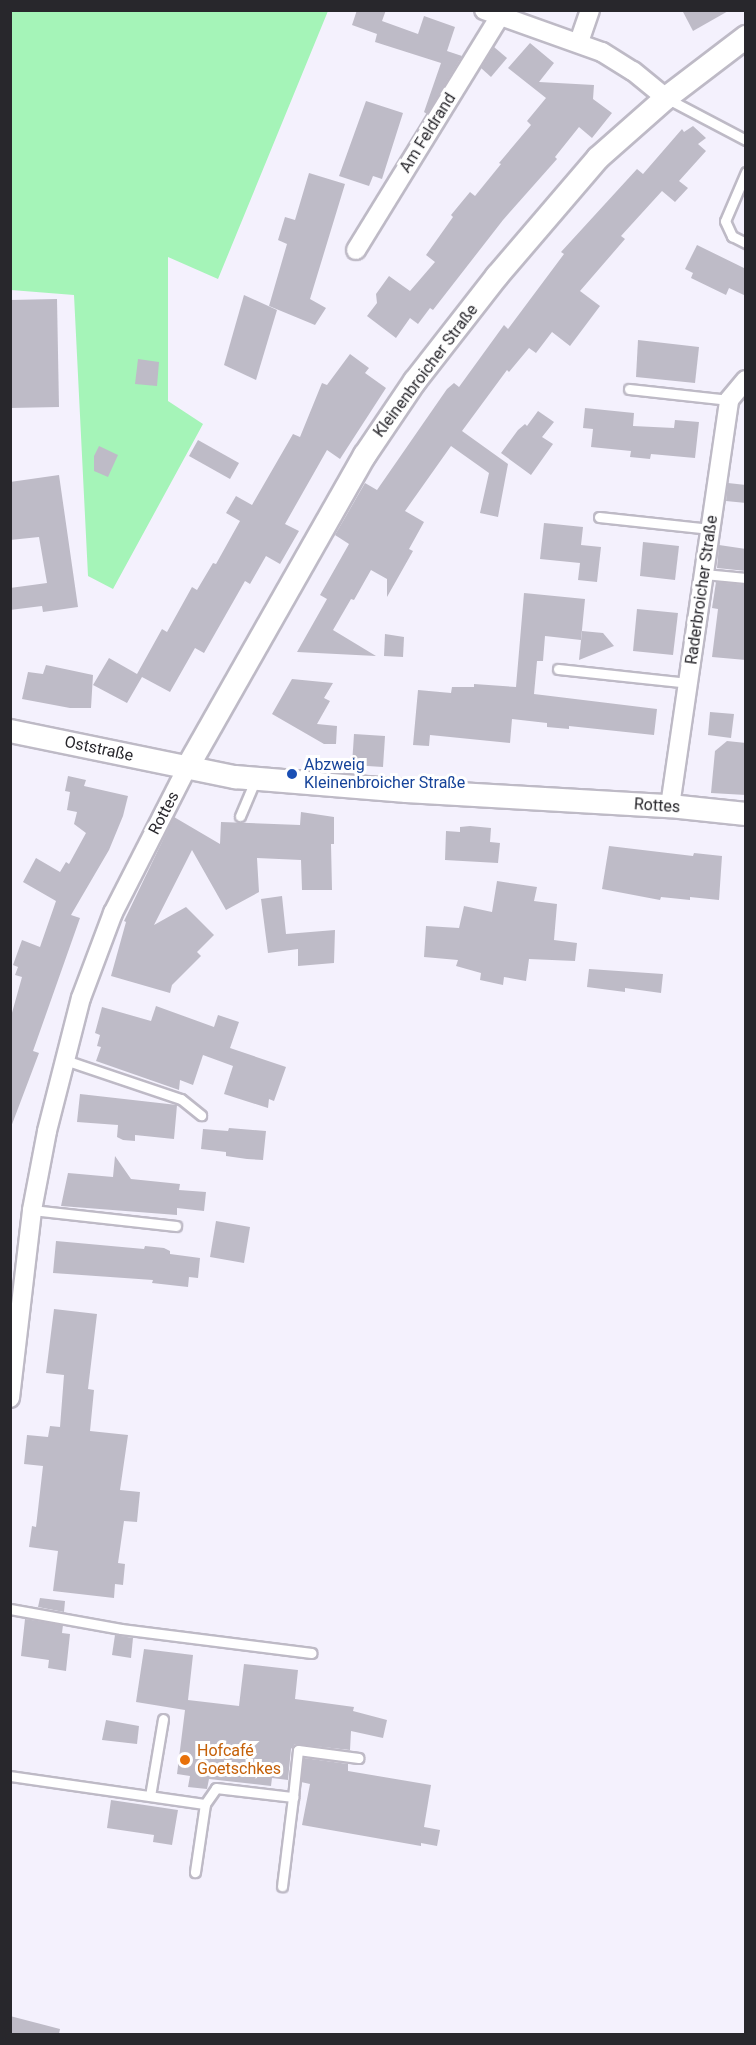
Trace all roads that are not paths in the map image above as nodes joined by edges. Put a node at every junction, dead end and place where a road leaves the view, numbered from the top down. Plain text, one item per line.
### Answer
1 (590, 10) edge
2 (492, 13) edge
3 (746, 37) edge
4 (579, 42) junction
5 (666, 98) junction
6 (746, 140) edge
7 (746, 172) edge
8 (746, 243) edge
9 (356, 250) dead end
10 (746, 380) edge
11 (629, 389) dead end
12 (729, 400) junction
13 (599, 517) dead end
14 (710, 529) junction
15 (704, 574) junction
16 (746, 578) edge
17 (558, 669) dead end
18 (690, 683) junction
19 (10, 731) edge
20 (187, 768) junction
21 (256, 778) junction
22 (670, 806) junction
23 (746, 814) edge
24 (240, 816) dead end
25 (65, 1060) junction
26 (201, 1114) dead end
27 (32, 1210) junction
28 (176, 1226) dead end
29 (12, 1347) edge
30 (10, 1398) edge
31 (10, 1609) edge
32 (311, 1653) dead end
33 (163, 1719) dead end
34 (358, 1758) dead end
35 (10, 1776) edge
36 (150, 1796) junction
37 (293, 1797) junction
38 (205, 1804) junction
39 (195, 1872) dead end
40 (282, 1886) dead end

1 - 4 street
2 - 4 street, Am Feldrand
2 - 9 street, Am Feldrand
3 - 5 street, Kleinenbroicher Straße
4 - 5 street, Am Feldrand
5 - 6 lane
5 - 20 street, Kleinenbroicher Straße
7 - 8 lane
10 - 12 street
11 - 12 lane
12 - 14 street, Raderbroicher Straße
13 - 14 lane
14 - 15 street, Raderbroicher Straße
15 - 16 lane
15 - 18 street, Raderbroicher Straße
17 - 18 lane
18 - 22 street, Raderbroicher Straße
19 - 20 street, Oststraße
20 - 21 street, Rottes
20 - 25 street, Rottes
21 - 22 street, Rottes
21 - 24 lane
22 - 23 street, Rottes
25 - 26 lane
25 - 27 street, Rottes
27 - 28 lane
27 - 29 street, Rottes
29 - 30 street, Rottes
31 - 32 lane
33 - 36 lane
34 - 37 lane
35 - 36 lane
36 - 38 lane
37 - 38 lane
37 - 40 lane
38 - 39 lane

